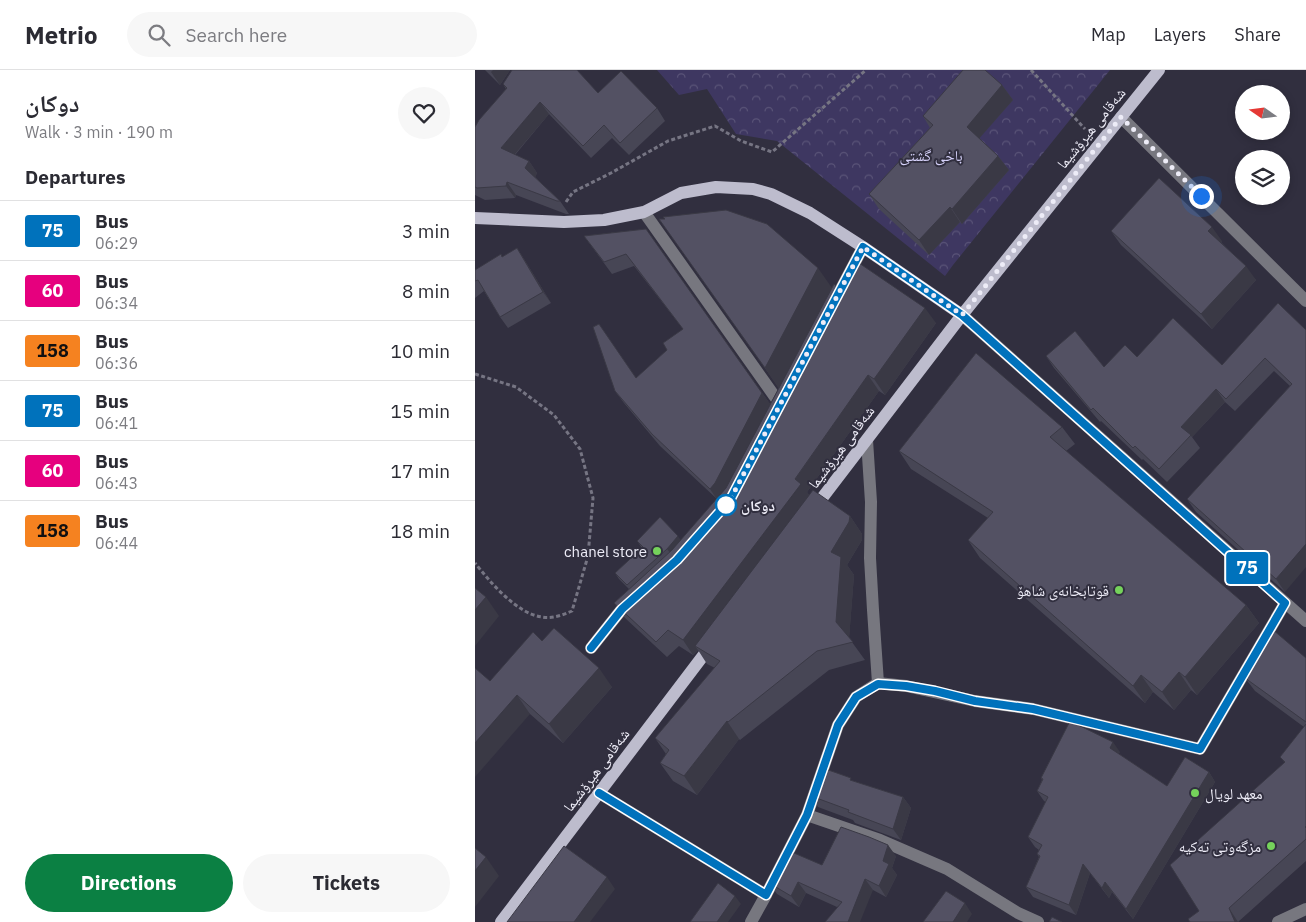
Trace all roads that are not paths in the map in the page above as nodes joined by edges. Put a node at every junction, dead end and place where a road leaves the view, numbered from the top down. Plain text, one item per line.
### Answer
1 (1159, 70) edge
2 (1121, 117) junction
3 (644, 212) junction
4 (475, 218) edge
5 (863, 247) junction
6 (1306, 301) edge
7 (962, 315) junction
8 (825, 318) edge
9 (780, 404) edge
10 (867, 440) junction
11 (807, 519) edge
12 (643, 590) edge
13 (1285, 603) junction
14 (1306, 621) edge
15 (718, 636) edge
16 (591, 648) dead end
17 (878, 684) junction
18 (599, 793) junction
19 (807, 815) junction
20 (766, 895) junction
21 (1306, 909) edge
22 (501, 922) edge
23 (751, 922) edge
24 (1038, 922) edge
25 (1278, 922) edge

1 - 2 main road, شەقامی هیرۆشیما
2 - 6 street
2 - 7 main road, شەقامی هیرۆشیما
3 - 4 main road
3 - 5 main road
3 - 9 street
5 - 7 main road
5 - 8 street
7 - 10 main road, شەقامی هیرۆشیما
7 - 13 street
10 - 11 main road, شەقامی هیرۆشیما
10 - 17 street
12 - 16 street
13 - 14 street
13 - 17 street
15 - 18 main road, شەقامی هیرۆشیما
17 - 19 street
18 - 20 street
18 - 22 main road, شەقامی هیرۆشیما
19 - 20 street
19 - 24 street
20 - 23 street
21 - 25 street

